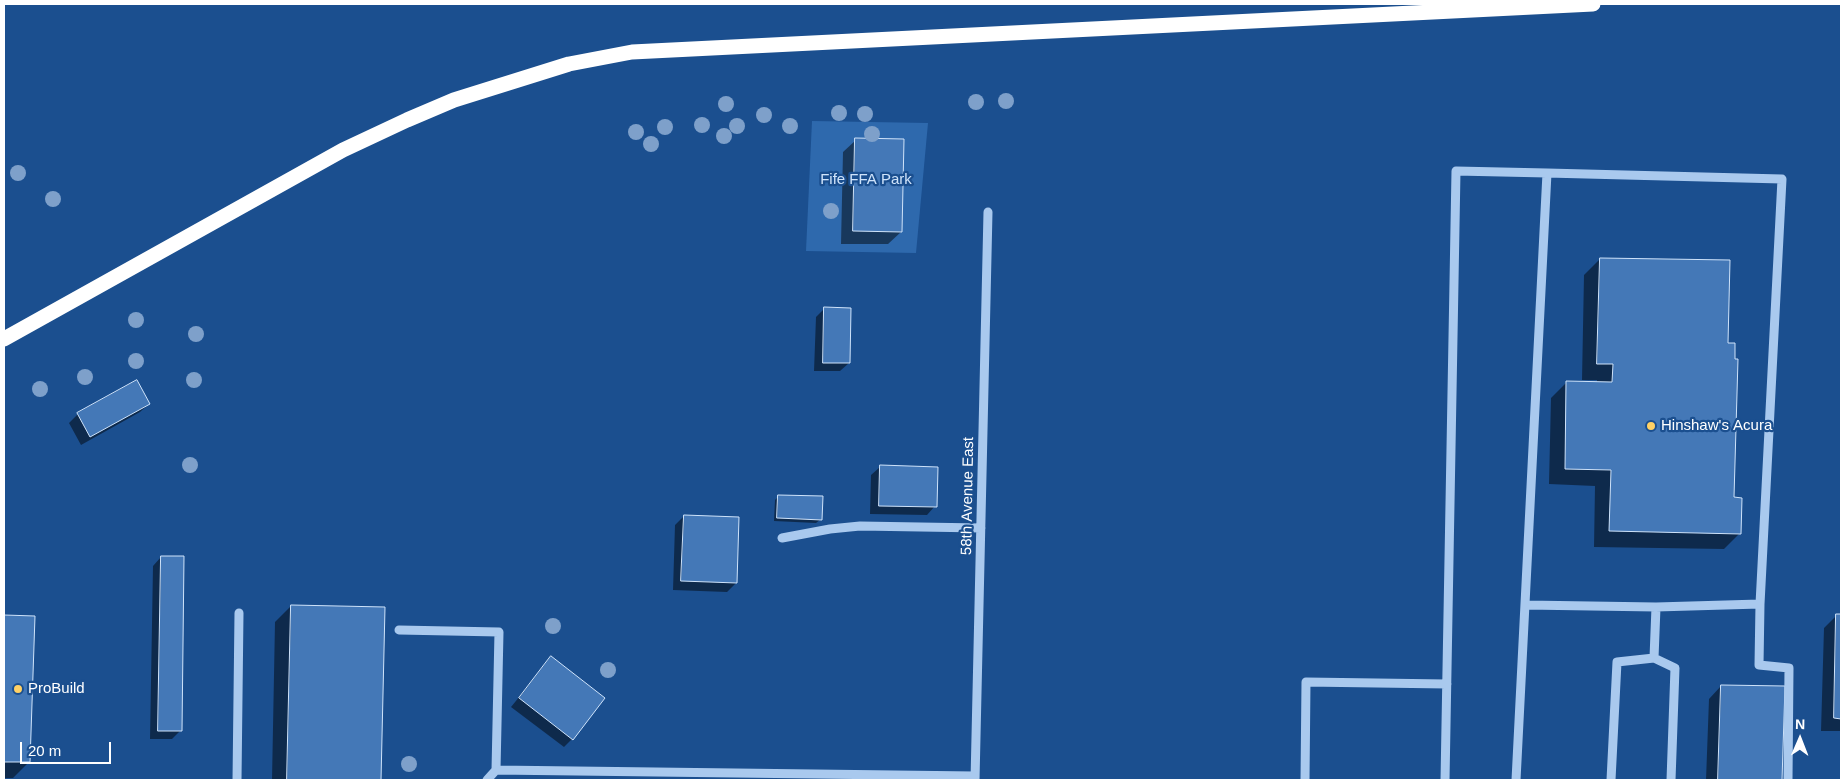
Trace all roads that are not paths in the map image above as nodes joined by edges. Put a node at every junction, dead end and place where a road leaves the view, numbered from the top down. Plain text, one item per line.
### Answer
1 (1593, 4) edge
2 (1547, 173) junction
3 (988, 212) dead end
4 (4, 339) edge
5 (981, 528) junction
6 (782, 538) dead end
7 (1760, 604) junction
8 (1526, 605) junction
9 (1656, 607) junction
10 (239, 613) dead end
11 (399, 630) dead end
12 (1654, 658) junction
13 (1447, 684) junction
14 (496, 770) junction
15 (975, 778) edge
16 (237, 780) edge
17 (487, 780) edge
18 (1305, 780) edge
19 (1445, 780) edge
20 (1516, 780) edge
21 (1610, 780) edge
22 (1671, 780) edge
23 (1788, 780) edge

1 - 4 highway
2 - 7 street
2 - 8 street
2 - 13 street
3 - 5 street, 58th Avenue East
5 - 6 street
5 - 15 street, 58th Avenue East
7 - 9 street
7 - 23 street
8 - 9 street
8 - 20 street
9 - 12 street
10 - 16 street
11 - 14 street
12 - 21 street
12 - 22 street
13 - 18 street
13 - 19 street
14 - 15 street
14 - 17 street

